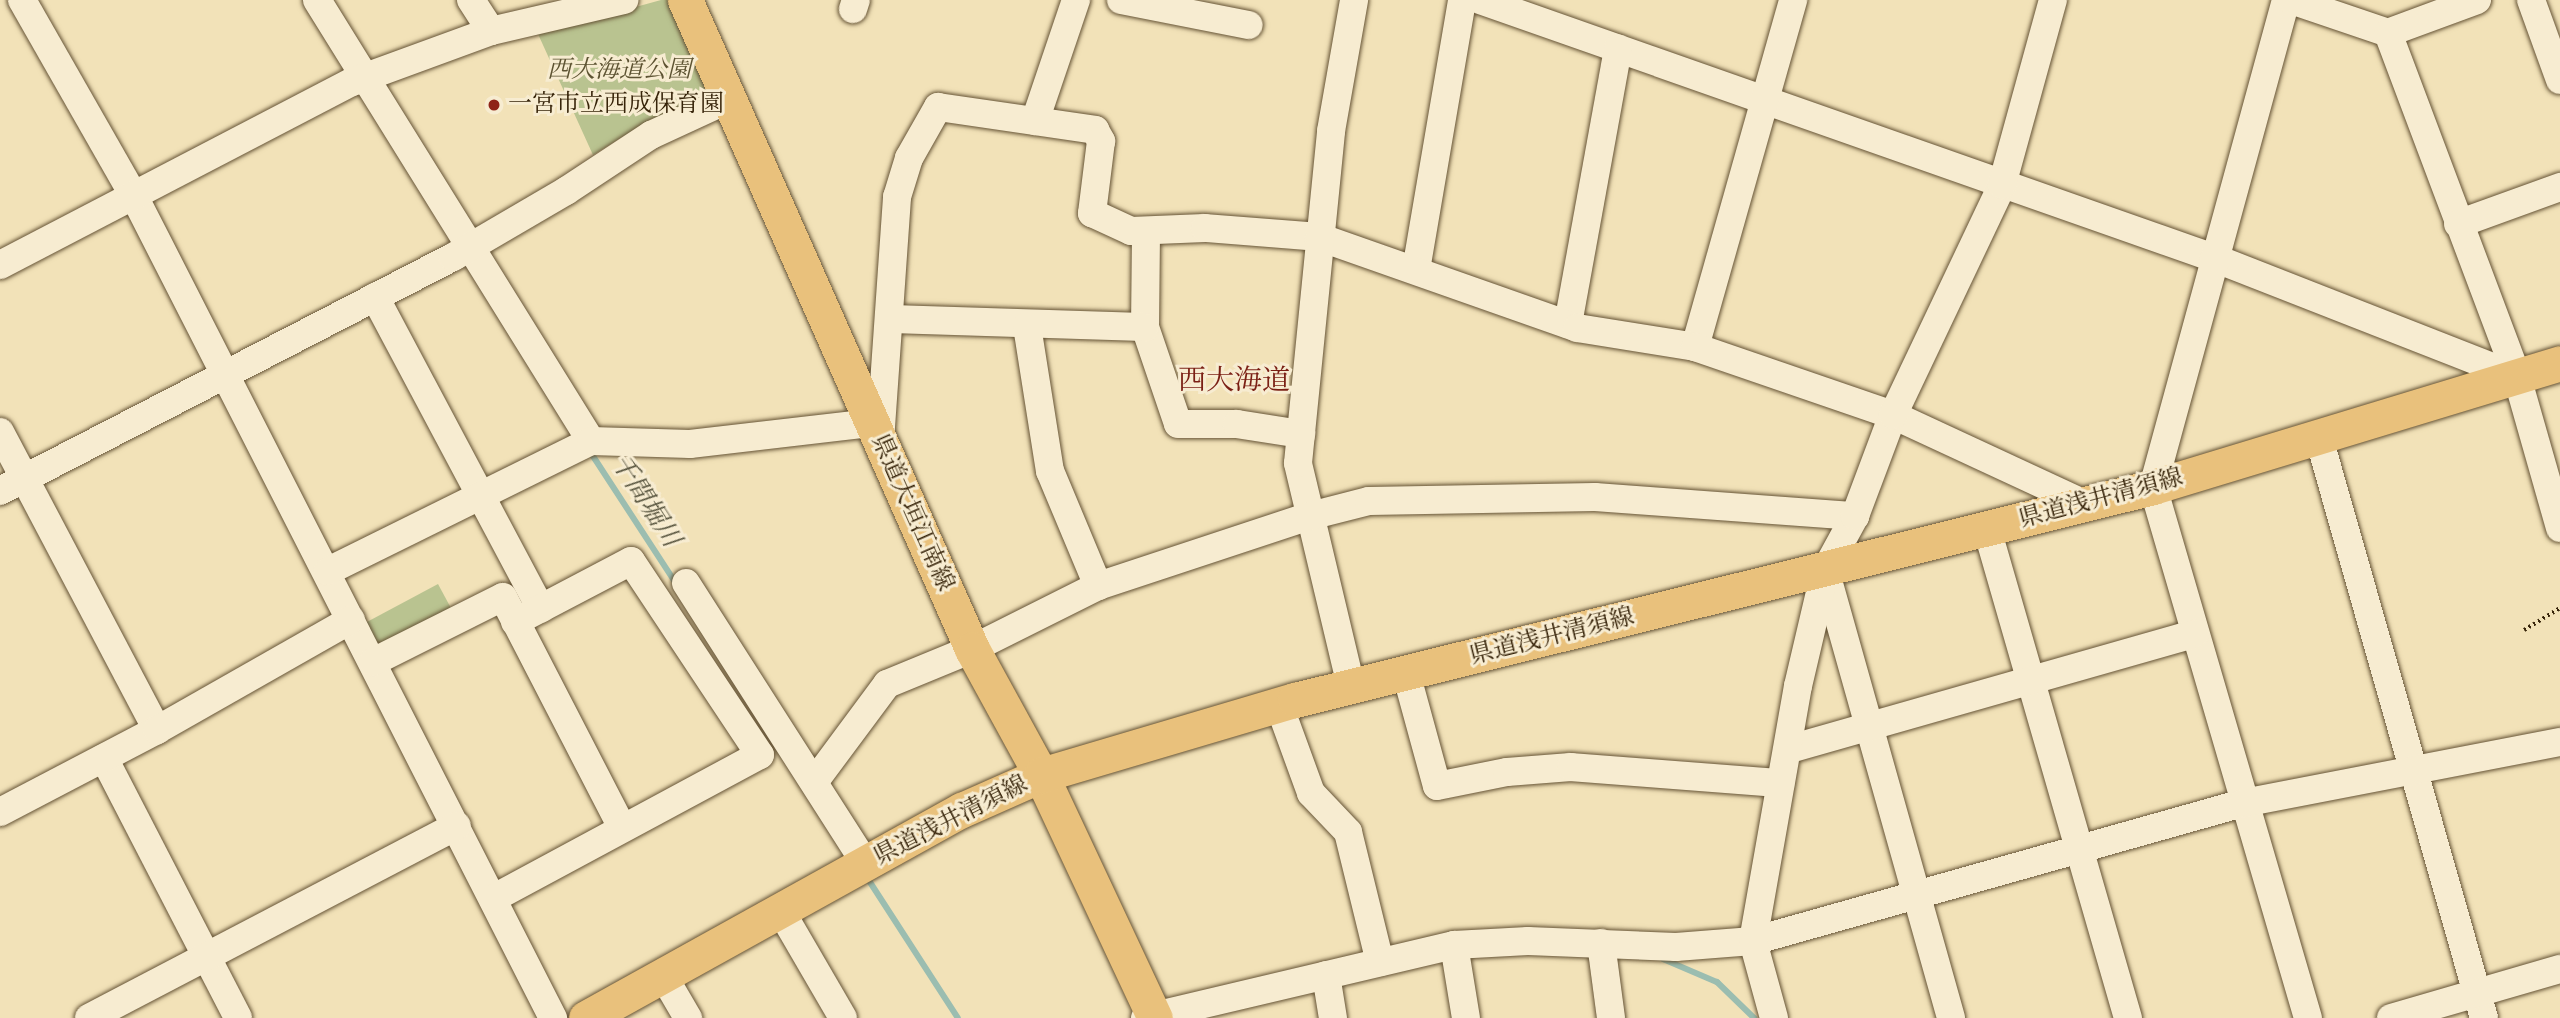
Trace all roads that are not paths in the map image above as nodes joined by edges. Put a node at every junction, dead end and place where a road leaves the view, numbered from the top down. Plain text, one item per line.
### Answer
1 (22, 0) edge
2 (317, 0) edge
3 (471, 0) edge
4 (624, 0) edge
5 (685, 0) edge
6 (1076, 0) edge
7 (1121, 0) edge
8 (1354, 0) edge
9 (1462, 0) edge
10 (1480, 0) edge
11 (1793, 0) edge
12 (2053, 0) edge
13 (2288, 0) edge
14 (2477, 0) edge
15 (2531, 0) edge
16 (1554, 12) edge
17 (1249, 25) dead end
18 (491, 30) junction
19 (2388, 33) junction
20 (1618, 48) junction
21 (358, 80) junction
22 (2560, 80) edge
23 (727, 100) junction
24 (1765, 100) junction
25 (1035, 121) junction
26 (2002, 185) junction
27 (2560, 187) edge
28 (134, 196) junction
29 (2458, 224) junction
30 (1146, 233) junction
31 (1319, 237) junction
32 (463, 251) junction
33 (2214, 258) junction
34 (0, 265) edge
35 (1416, 270) junction
36 (375, 297) junction
37 (890, 319) junction
38 (1568, 324) junction
39 (1027, 326) junction
40 (1145, 327) junction
41 (1695, 347) junction
42 (2560, 363) edge
43 (226, 377) junction
44 (2517, 377) junction
45 (1893, 415) junction
46 (0, 432) edge
47 (876, 432) junction
48 (1301, 435) junction
49 (2319, 438) junction
50 (583, 444) junction
51 (12, 485) edge
52 (2153, 486) junction
53 (481, 493) junction
54 (2085, 504) junction
55 (1310, 516) junction
56 (1856, 516) junction
57 (2560, 528) edge
58 (1987, 529) junction
59 (328, 571) junction
60 (1825, 571) junction
61 (686, 583) dead end
62 (1098, 586) junction
63 (541, 609) junction
64 (351, 620) junction
65 (516, 621) junction
66 (2195, 634) junction
67 (972, 649) junction
68 (373, 662) junction
69 (1406, 673) junction
70 (2032, 683) junction
71 (1351, 686) junction
72 (1279, 705) junction
73 (1871, 726) junction
74 (157, 730) junction
75 (2560, 741) edge
76 (1790, 748) junction
77 (104, 758) junction
78 (2410, 769) junction
79 (1041, 775) junction
80 (815, 781) junction
81 (1780, 783) junction
82 (2243, 803) junction
83 (1, 809) edge
84 (457, 826) junction
85 (622, 828) junction
86 (2080, 849) junction
87 (860, 869) junction
88 (1917, 896) junction
89 (494, 898) junction
90 (782, 913) junction
91 (1753, 941) junction
92 (1601, 943) junction
93 (1454, 945) junction
94 (208, 957) junction
95 (1380, 962) junction
96 (2560, 969) edge
97 (1326, 975) junction
98 (664, 977) junction
99 (2480, 1006) edge
100 (1151, 1017) edge
101 (89, 1018) edge
102 (237, 1018) edge
103 (553, 1018) edge
104 (586, 1018) edge
105 (688, 1018) edge
106 (843, 1018) edge
107 (1333, 1018) edge
108 (1466, 1018) edge
109 (1611, 1018) edge
110 (1774, 1018) edge
111 (1951, 1018) edge
112 (2128, 1018) edge
113 (2308, 1018) edge
114 (2390, 1018) edge

1 - 28 street
2 - 21 street
3 - 18 street
4 - 18 street
5 - 23 main road, 県道大垣江南線
6 - 25 street
7 - 17 street
8 - 31 street
9 - 35 street
10 - 16 street
11 - 24 street
12 - 26 street
13 - 19 street
13 - 33 street
14 - 19 street
15 - 22 street
16 - 20 street
18 - 21 street
19 - 29 street
20 - 24 street
20 - 38 street
21 - 28 street
21 - 32 street
23 - 32 street
23 - 47 main road, 県道大垣江南線
24 - 26 street
24 - 41 street
25 - 30 street
25 - 37 street
26 - 33 street
26 - 45 street
27 - 29 street
28 - 34 street
28 - 43 street
29 - 44 street
30 - 31 street
30 - 40 street
31 - 35 street
31 - 48 street
32 - 36 street
32 - 50 street
33 - 44 street
33 - 52 street
35 - 38 street
36 - 43 street
36 - 53 street
37 - 39 street
37 - 47 street
38 - 41 street
39 - 40 street
39 - 62 street
40 - 48 street
41 - 45 street
42 - 44 main road, 県道浅井清須線
43 - 51 street
43 - 59 street
44 - 49 main road, 県道浅井清須線
44 - 57 street
45 - 54 street
45 - 56 street
46 - 51 street
47 - 50 street
47 - 67 main road, 県道大垣江南線
48 - 55 street
49 - 52 main road, 県道浅井清須線
49 - 78 street
50 - 53 street
51 - 74 street
52 - 54 main road, 県道浅井清須線
52 - 66 street
53 - 59 street
53 - 63 street
54 - 58 main road, 県道浅井清須線
55 - 56 street
55 - 62 street
55 - 71 street
56 - 60 street
58 - 60 main road, 県道浅井清須線
58 - 70 street
59 - 64 street
60 - 69 main road, 県道浅井清須線
60 - 73 street
60 - 76 street
61 - 80 street
62 - 67 street
63 - 65 street
63 - 85 street
64 - 68 street
64 - 74 street
65 - 68 street
65 - 85 street
66 - 70 street
66 - 82 street
67 - 79 main road, 県道大垣江南線
67 - 80 street
68 - 84 street
69 - 71 main road, 県道浅井清須線
69 - 81 street
70 - 73 street
70 - 86 street
71 - 72 main road, 県道浅井清須線
72 - 79 main road, 県道浅井清須線
72 - 95 street
73 - 76 street
73 - 88 street
74 - 77 street
75 - 78 street
76 - 81 street
77 - 83 street
77 - 94 street
78 - 82 street
78 - 99 street
79 - 87 main road, 県道浅井清須線
79 - 100 main road, 県道大垣江南線
80 - 87 street
81 - 91 street
82 - 86 street
82 - 113 street
84 - 89 street
84 - 94 street
85 - 89 street
86 - 88 street
86 - 112 street
87 - 90 main road, 県道浅井清須線
88 - 91 street
88 - 111 street
89 - 103 street
90 - 98 main road, 県道浅井清須線
90 - 106 street
91 - 92 street
91 - 110 street
92 - 93 street
92 - 109 street
93 - 95 street
93 - 108 street
94 - 101 street
94 - 102 street
95 - 97 street
96 - 99 street
97 - 100 street
97 - 107 street
98 - 104 main road, 県道浅井清須線
98 - 105 street
99 - 114 street

